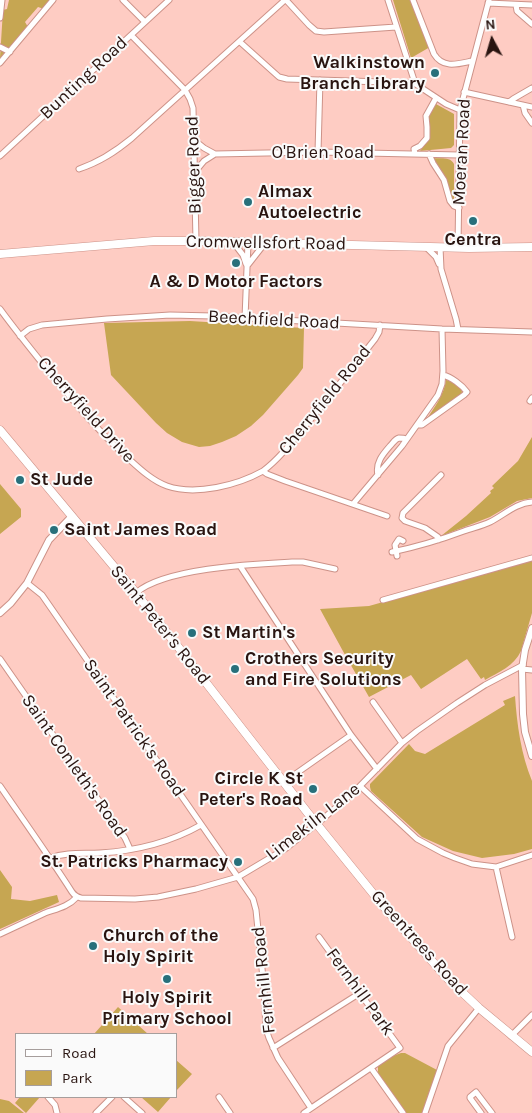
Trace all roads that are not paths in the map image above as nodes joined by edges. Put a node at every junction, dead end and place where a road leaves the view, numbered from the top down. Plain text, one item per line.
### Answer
1 (2, 0) edge
2 (53, 0) edge
3 (122, 0) edge
4 (169, 0) edge
5 (285, 0) edge
6 (388, 0) edge
7 (414, 0) edge
8 (488, 2) edge
9 (516, 5) junction
10 (532, 5) edge
11 (0, 18) edge
12 (145, 22) junction
13 (532, 24) edge
14 (396, 27) junction
15 (132, 35) junction
16 (240, 42) junction
17 (0, 47) edge
18 (10, 52) junction
19 (472, 61) junction
20 (0, 63) edge
21 (320, 80) junction
22 (414, 83) junction
23 (532, 88) edge
24 (185, 90) junction
25 (464, 92) junction
26 (436, 98) junction
27 (509, 102) junction
28 (523, 105) junction
29 (532, 106) edge
30 (460, 110) junction
31 (532, 123) edge
32 (194, 140) junction
33 (318, 152) junction
34 (215, 154) junction
35 (414, 154) junction
36 (429, 154) junction
37 (459, 155) junction
38 (0, 156) edge
39 (79, 169) dead end
40 (194, 173) junction
41 (459, 208) junction
42 (196, 241) junction
43 (233, 242) junction
44 (248, 243) junction
45 (265, 243) junction
46 (425, 246) junction
47 (440, 247) junction
48 (458, 247) junction
49 (532, 247) edge
50 (0, 254) edge
51 (247, 267) junction
52 (441, 269) junction
53 (0, 309) edge
54 (245, 318) junction
55 (380, 325) junction
56 (442, 329) junction
57 (458, 329) junction
58 (532, 332) edge
59 (20, 336) junction
60 (443, 375) junction
61 (417, 425) junction
62 (0, 430) edge
63 (407, 439) junction
64 (263, 472) junction
65 (378, 474) junction
66 (441, 475) dead end
67 (532, 502) edge
68 (352, 504) junction
69 (72, 516) junction
70 (387, 516) dead end
71 (438, 540) junction
72 (403, 541) dead end
73 (532, 558) edge
74 (240, 566) junction
75 (335, 569) dead end
76 (27, 583) junction
77 (136, 593) junction
78 (383, 600) dead end
79 (0, 612) edge
80 (532, 628) edge
81 (529, 651) edge
82 (0, 659) edge
83 (522, 667) junction
84 (532, 670) edge
85 (373, 702) dead end
86 (352, 735) junction
87 (402, 742) junction
88 (532, 756) edge
89 (377, 769) junction
90 (284, 782) junction
91 (0, 786) edge
92 (360, 786) junction
93 (316, 824) junction
94 (202, 825) junction
95 (130, 850) junction
96 (532, 855) edge
97 (50, 858) junction
98 (496, 867) junction
99 (238, 877) junction
100 (77, 897) junction
101 (0, 934) edge
102 (319, 937) dead end
103 (512, 938) dead end
104 (360, 993) junction
105 (479, 1008) junction
106 (532, 1015) edge
107 (511, 1036) junction
108 (273, 1048) junction
109 (532, 1052) edge
110 (371, 1068) junction
111 (219, 1097) dead end
112 (49, 1098) edge
113 (111, 1098) edge
114 (125, 1098) edge
115 (311, 1108) junction
116 (58, 1113) edge
117 (96, 1113) edge
118 (142, 1113) edge
119 (230, 1113) edge
120 (304, 1113) edge
121 (403, 1113) edge
122 (426, 1113) edge
123 (481, 1113) edge
124 (492, 1113) edge

1 - 11 street
2 - 18 street
3 - 12 street
4 - 12 street, Bunting Road
5 - 14 street
5 - 16 street
6 - 14 street
7 - 19 street
8 - 9 street
8 - 19 street, Moeran Road
9 - 10 street
9 - 13 street
12 - 15 street, Bunting Road
14 - 22 street
15 - 24 street
15 - 38 street, Bunting Road
16 - 21 street
16 - 24 street
17 - 18 street
18 - 20 street
19 - 25 street, Moeran Road
21 - 22 street
21 - 33 street
22 - 26 street
23 - 27 street
24 - 32 street, Bigger Road
24 - 39 street
25 - 27 street
25 - 30 street, Moeran Road
26 - 30 street
26 - 35 street
27 - 28 street
28 - 29 street
28 - 31 street
30 - 37 street, Moeran Road
32 - 34 street
32 - 40 street, Bigger Road
33 - 34 street, O'Brien Road
33 - 35 street, O'Brien Road
34 - 40 street
35 - 36 street, O'Brien Road
36 - 37 street, O'Brien Road
36 - 41 street
37 - 41 street, Moeran Road
40 - 42 street, Bigger Road
41 - 48 street, Moeran Road
42 - 43 main road, Cromwellsfort Road
42 - 50 main road, Cromwellsfort Road
43 - 44 main road, Cromwellsfort Road
43 - 51 street
44 - 45 main road, Cromwellsfort Road
44 - 51 street
45 - 46 main road, Cromwellsfort Road
45 - 51 street
46 - 47 main road, Cromwellsfort Road
46 - 52 street
47 - 48 main road, Cromwellsfort Road
47 - 52 street
48 - 49 main road, Cromwellsfort Road
51 - 54 street
52 - 57 street
53 - 59 street, Cherryfield Drive
54 - 55 street, Beechfield Road
54 - 59 street, Beechfield Road
55 - 56 street, Beechfield Road
55 - 64 street, Cherryfield Road
56 - 57 street, Beechfield Road
56 - 60 street
57 - 58 street, Beechfield Road
59 - 64 street, Cherryfield Drive
60 - 61 street
60 - 61 street
61 - 63 street
62 - 69 main road, Saint Peter's Road
63 - 65 street
63 - 65 street
64 - 68 street
65 - 68 street
66 - 71 street
67 - 71 street
68 - 70 street
69 - 76 street
69 - 77 main road, Saint Peter's Road
71 - 72 street
73 - 78 street
74 - 75 street
74 - 77 street
74 - 86 street
76 - 79 street
76 - 94 street, Saint Patrick's Road
77 - 90 main road, Saint Peter's Road
80 - 81 street
81 - 83 street
82 - 95 street, Saint Conleth's Road
83 - 84 street
83 - 87 street, Limekiln Lane
83 - 88 street
85 - 87 street
86 - 89 street
86 - 90 street
87 - 89 street, Limekiln Lane
89 - 92 street, Limekiln Lane
90 - 93 main road, Saint Peter's Road
91 - 97 street
92 - 93 street, Limekiln Lane
92 - 98 street
93 - 99 street, Limekiln Lane
93 - 105 main road, Greentrees Road
94 - 95 street
94 - 99 street, Saint Patrick's Road
95 - 97 street
96 - 98 street
97 - 100 street
98 - 103 street
99 - 100 street, Limekiln Lane
99 - 108 street, Fernhill Road
100 - 101 street
102 - 104 street, Fernhill Park
104 - 108 street
104 - 110 street, Fernhill Park
105 - 107 main road, Greentrees Road
105 - 122 street
106 - 107 street
107 - 109 main road, Greentrees Road
108 - 115 street, Fernhill Road
110 - 115 street
110 - 121 street
111 - 119 street
112 - 116 street
113 - 117 street
114 - 118 street
115 - 120 street
123 - 124 street

